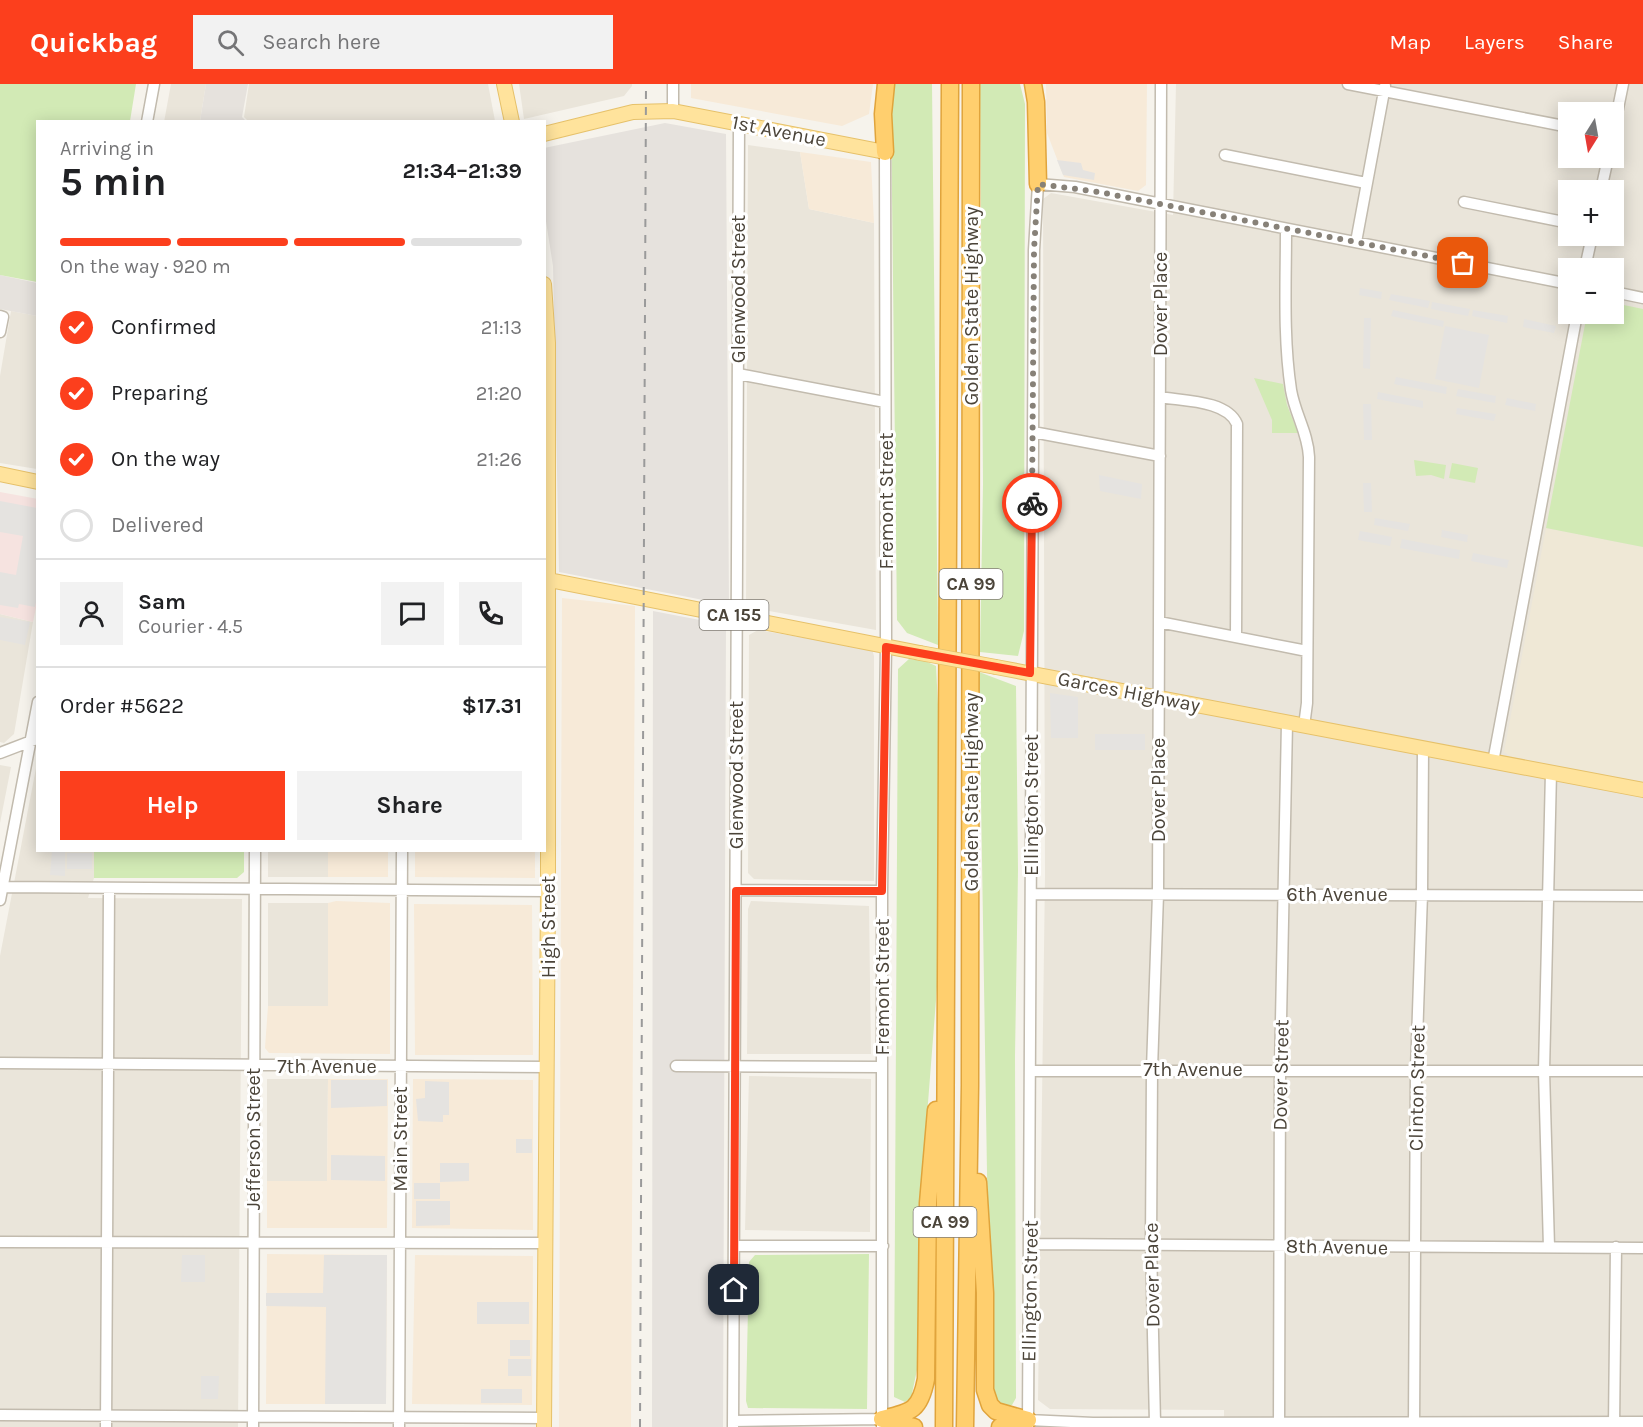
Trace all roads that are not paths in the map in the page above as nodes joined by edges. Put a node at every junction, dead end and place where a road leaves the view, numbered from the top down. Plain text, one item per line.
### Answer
1 (154, 84) edge
2 (504, 84) edge
3 (673, 84) edge
4 (886, 84) edge
5 (950, 84) edge
6 (970, 84) edge
7 (1033, 84) edge
8 (1161, 84) edge
9 (1348, 84) edge
10 (1623, 84) edge
11 (1385, 87) edge
12 (1619, 102) edge
13 (673, 111) junction
14 (147, 120) edge
15 (512, 120) edge
16 (739, 124) junction
17 (1558, 125) edge
18 (546, 134) edge
19 (885, 152) junction
20 (1225, 155) dead end
21 (1366, 183) junction
22 (1038, 184) junction
23 (1464, 202) dead end
24 (1160, 205) junction
25 (1558, 221) edge
26 (1286, 229) junction
27 (1356, 242) junction
28 (1558, 282) edge
29 (1624, 294) edge
30 (1643, 298) edge
31 (546, 314) edge
32 (1, 316) edge
33 (1574, 324) edge
34 (0, 332) edge
35 (738, 374) junction
36 (1160, 397) junction
37 (885, 402) junction
38 (1033, 432) junction
39 (1160, 456) junction
40 (0, 474) edge
41 (36, 482) edge
42 (546, 580) edge
43 (737, 616) junction
44 (1159, 622) junction
45 (1236, 637) junction
46 (886, 647) junction
47 (1307, 651) junction
48 (1030, 673) junction
49 (1158, 698) junction
50 (36, 721) edge
51 (546, 721) edge
52 (1287, 723) junction
53 (1304, 726) junction
54 (34, 740) edge
55 (1423, 749) junction
56 (0, 753) edge
57 (1493, 762) junction
58 (1551, 772) junction
59 (1643, 790) edge
60 (255, 852) edge
61 (402, 852) edge
62 (2, 887) junction
63 (109, 889) junction
64 (255, 889) junction
65 (402, 891) junction
66 (548, 891) junction
67 (736, 891) junction
68 (882, 891) junction
69 (1031, 894) junction
70 (1158, 894) junction
71 (1286, 894) junction
72 (1422, 894) junction
73 (1550, 896) junction
74 (1643, 896) edge
75 (0, 900) edge
76 (946, 1017) junction
77 (0, 1063) edge
78 (107, 1065) junction
79 (253, 1066) junction
80 (400, 1066) junction
81 (676, 1066) dead end
82 (735, 1066) junction
83 (547, 1067) junction
84 (881, 1067) junction
85 (1152, 1069) junction
86 (1280, 1070) junction
87 (1416, 1070) junction
88 (1031, 1071) junction
89 (1544, 1071) junction
90 (1643, 1071) edge
91 (970, 1085) junction
92 (107, 1240) junction
93 (253, 1241) junction
94 (0, 1242) edge
95 (399, 1242) junction
96 (546, 1243) junction
97 (1031, 1244) junction
98 (1151, 1245) junction
99 (734, 1246) junction
100 (883, 1246) junction
101 (1280, 1246) junction
102 (1415, 1247) junction
103 (1549, 1247) junction
104 (1616, 1247) junction
105 (1643, 1248) edge
106 (0, 1414) edge
107 (106, 1422) edge
108 (253, 1422) edge
109 (399, 1422) edge
110 (544, 1422) edge
111 (1643, 1422) edge
112 (882, 1423) edge
113 (1028, 1423) edge
114 (1155, 1423) junction
115 (733, 1424) edge
116 (1414, 1424) edge
117 (1517, 1424) edge
118 (1614, 1424) edge
119 (1279, 1425) edge
120 (914, 1427) edge
121 (944, 1427) edge
122 (965, 1427) edge
123 (1000, 1427) edge

1 - 14 street
2 - 15 main road
3 - 13 street
4 - 19 highway
5 - 76 highway, Golden State Highway / CA 99
6 - 91 highway, Golden State Highway / CA 99
7 - 22 highway
8 - 24 street, Dover Place
9 - 11 street
10 - 12 street
11 - 17 street
11 - 21 street
13 - 16 main road, 1st Avenue
13 - 18 main road
16 - 19 main road, 1st Avenue
16 - 35 street, Glenwood Street
19 - 37 street, Fremont Street
20 - 21 street
21 - 27 street
22 - 24 street
22 - 38 street, Ellington Street
23 - 25 street
24 - 26 street
24 - 36 street, Dover Place
26 - 27 street
26 - 47 street
27 - 28 street
29 - 30 street
31 - 42 main road, High Street
32 - 34 street
33 - 57 street
35 - 37 street
35 - 43 street, Glenwood Street
36 - 39 street, Dover Place
36 - 45 street
37 - 46 street, Fremont Street
38 - 39 street
38 - 48 street, Ellington Street
39 - 44 street, Dover Place
40 - 41 main road
42 - 43 main road, Garces Highway / CA 155
42 - 51 main road, High Street
43 - 46 main road, Garces Highway / CA 155
43 - 67 street, Glenwood Street
44 - 45 street
44 - 49 street, Dover Place
45 - 47 street
46 - 48 main road, Garces Highway / CA 155, bridge
46 - 68 street, Fremont Street
47 - 53 street
48 - 49 main road, Garces Highway
48 - 69 street, Ellington Street
49 - 52 main road, Garces Highway
49 - 70 street, Dover Place
50 - 54 street
51 - 66 main road, High Street
52 - 53 main road, Garces Highway
52 - 71 street, Dover Street
53 - 55 main road, Garces Highway
54 - 56 street
54 - 62 street
55 - 57 main road, Garces Highway
55 - 72 street, Clinton Street
57 - 58 main road, Garces Highway
58 - 59 main road, Garces Highway
58 - 73 street
60 - 64 street, Jefferson Street
61 - 65 street, Main Street
62 - 63 street
62 - 75 street
63 - 64 street
63 - 78 street
64 - 65 street
64 - 79 street, Jefferson Street
65 - 66 street
65 - 80 street, Main Street
66 - 83 main road, High Street
67 - 68 street
67 - 82 street, Glenwood Street
68 - 84 street, Fremont Street
69 - 70 street, 6th Avenue
69 - 88 street, Ellington Street
70 - 71 street, 6th Avenue
70 - 85 street, Dover Place
71 - 72 street, 6th Avenue
71 - 86 street, Dover Street
72 - 73 street, 6th Avenue
72 - 87 street, Clinton Street
73 - 74 street, 6th Avenue
73 - 89 street
76 - 112 highway
76 - 121 highway, Golden State Highway / CA 99
77 - 78 street, 7th Avenue
78 - 79 street, 7th Avenue
78 - 92 street
79 - 80 street, 7th Avenue
79 - 93 street, Jefferson Street
80 - 83 street, 7th Avenue
80 - 95 street, Main Street
81 - 82 street
82 - 84 street
82 - 99 street, Glenwood Street
83 - 96 main road, High Street
84 - 100 street, Fremont Street
85 - 86 street, 7th Avenue
85 - 88 street, 7th Avenue
85 - 98 street, Dover Place
86 - 87 street, 7th Avenue
86 - 101 street, Dover Street
87 - 89 street, 7th Avenue
87 - 102 street, Clinton Street
88 - 97 street, Ellington Street
89 - 90 street, 7th Avenue
89 - 103 street
91 - 113 highway
91 - 122 highway, Golden State Highway / CA 99
92 - 93 street
92 - 94 street
92 - 107 street
93 - 95 street
93 - 108 street, Jefferson Street
95 - 96 street
95 - 109 street, Main Street
96 - 110 main road, High Street
97 - 98 street, 8th Avenue
97 - 113 street, Ellington Street
98 - 101 street, 8th Avenue
98 - 114 street, Dover Place
99 - 100 street
99 - 115 street, Glenwood Street
100 - 112 street, Fremont Street
101 - 102 street, 8th Avenue
101 - 119 street, Dover Street
102 - 103 street, 8th Avenue
102 - 116 street, Clinton Street
103 - 104 street, 8th Avenue
104 - 105 street, 8th Avenue
104 - 118 street
106 - 107 street
107 - 108 street
108 - 109 street
109 - 110 street
111 - 118 street
112 - 115 street
112 - 120 highway
113 - 114 street
113 - 123 highway
114 - 119 street
116 - 117 street
116 - 119 street
117 - 118 street

